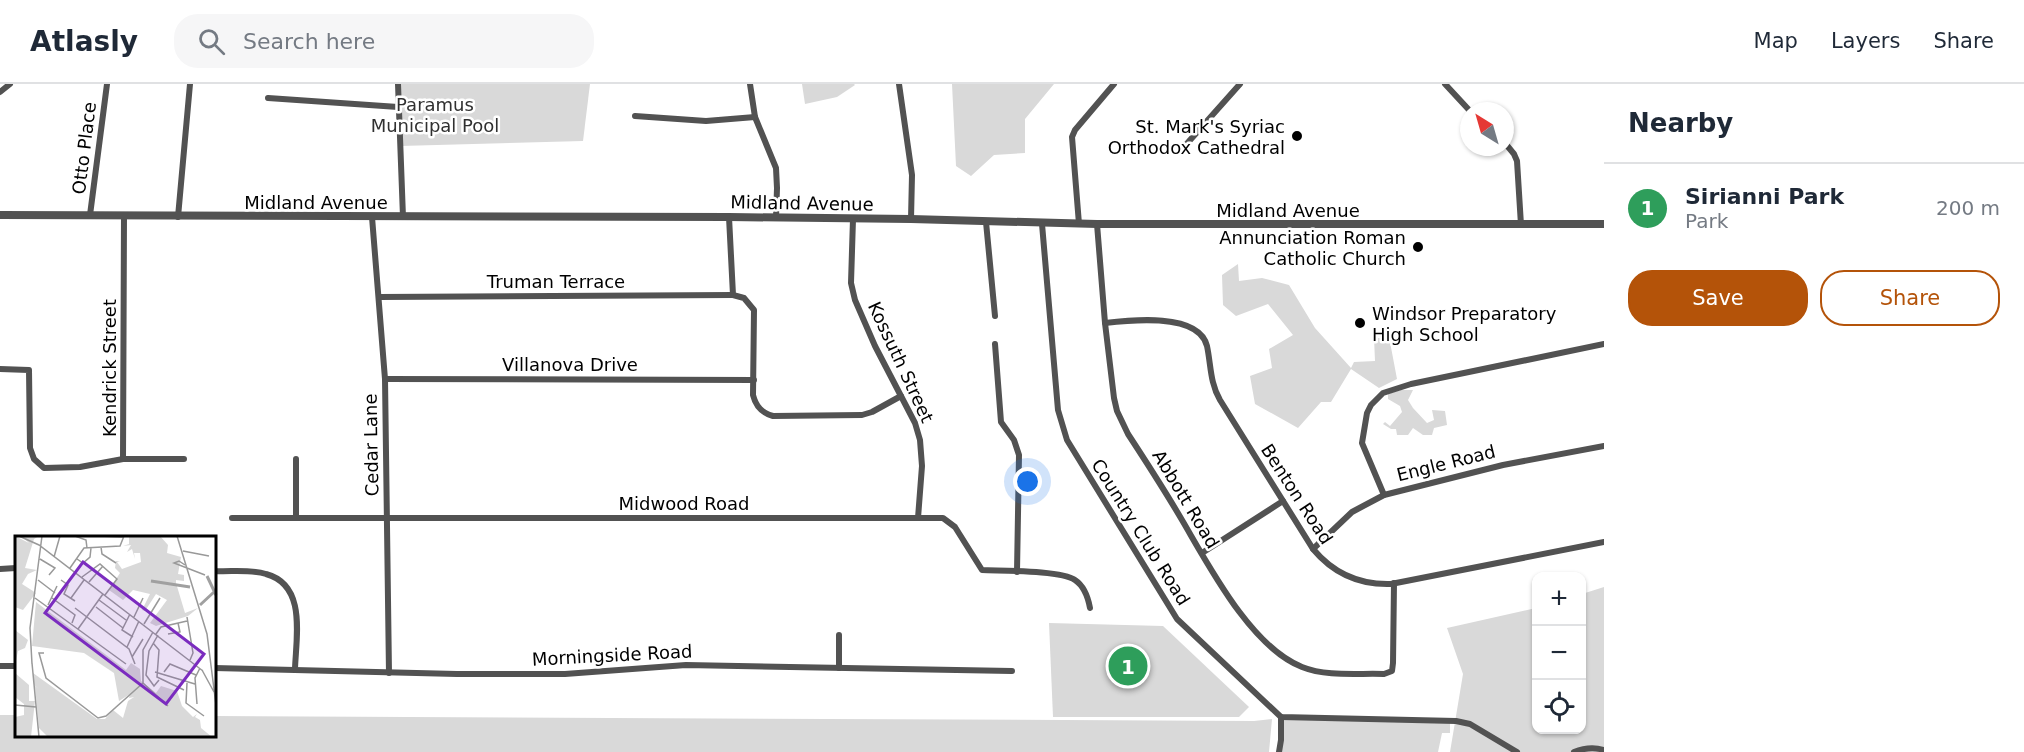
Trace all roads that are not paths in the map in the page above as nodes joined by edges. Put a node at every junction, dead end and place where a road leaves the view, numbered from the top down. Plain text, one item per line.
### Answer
1 (10, 84) edge
2 (107, 84) edge
3 (190, 84) edge
4 (398, 84) edge
5 (750, 84) edge
6 (899, 84) edge
7 (1114, 84) edge
8 (1240, 84) edge
9 (1445, 84) edge
10 (0, 92) edge
11 (268, 98) dead end
12 (1462, 102) edge
13 (398, 107) junction
14 (636, 116) dead end
15 (755, 117) junction
16 (1183, 148) dead end
17 (1514, 154) edge
18 (0, 215) edge
19 (90, 215) junction
20 (124, 216) junction
21 (178, 216) junction
22 (372, 217) junction
23 (729, 217) junction
24 (403, 218) junction
25 (776, 218) junction
26 (853, 219) junction
27 (911, 219) junction
28 (986, 222) junction
29 (1042, 224) junction
30 (1079, 224) junction
31 (1097, 224) junction
32 (1604, 224) edge
33 (1521, 225) junction
34 (733, 295) junction
35 (379, 297) junction
36 (995, 316) dead end
37 (1105, 323) junction
38 (995, 344) dead end
39 (1604, 344) edge
40 (0, 369) edge
41 (386, 379) junction
42 (754, 380) junction
43 (901, 396) junction
44 (1604, 446) edge
45 (123, 459) junction
46 (184, 459) dead end
47 (296, 459) dead end
48 (1384, 495) junction
49 (1283, 501) junction
50 (296, 517) junction
51 (387, 517) junction
52 (232, 518) dead end
53 (918, 518) junction
54 (1604, 542) edge
55 (1313, 549) junction
56 (1202, 553) junction
57 (15, 568) edge
58 (0, 569) edge
59 (216, 571) edge
60 (1017, 572) junction
61 (1394, 583) junction
62 (1090, 608) dead end
63 (839, 635) dead end
64 (216, 668) edge
65 (839, 668) junction
66 (295, 669) junction
67 (1012, 671) dead end
68 (388, 673) junction
69 (1281, 717) junction
70 (1604, 750) edge
71 (1279, 752) edge
72 (1517, 752) edge
73 (1574, 752) edge

1 - 10 street
2 - 19 street, Otto Place
3 - 21 street
4 - 13 street
5 - 15 street
6 - 27 street
7 - 30 street
8 - 16 street
9 - 12 street
11 - 13 street
13 - 24 street
14 - 15 street
15 - 25 street
17 - 33 street
18 - 19 street, Midland Avenue
19 - 20 street, Midland Avenue
20 - 21 street, Midland Avenue
20 - 45 street, Kendrick Street
21 - 22 street, Midland Avenue
22 - 24 street, Midland Avenue
22 - 35 street, Cedar Lane
23 - 24 street, Midland Avenue
23 - 25 street, Midland Avenue
23 - 34 street
25 - 26 street, Midland Avenue
26 - 27 street, Midland Avenue
26 - 43 street, Kossuth Street
27 - 28 street, Midland Avenue
28 - 29 street, Midland Avenue
28 - 36 street
29 - 30 street, Midland Avenue
29 - 69 street, Country Club Road
30 - 31 street, Midland Avenue
31 - 33 street, Midland Avenue
31 - 37 street, Abbott Road
32 - 33 street, Midland Avenue
34 - 35 street, Truman Terrace
34 - 42 street
35 - 41 street, Cedar Lane
37 - 49 street, Benton Road
37 - 56 street, Abbott Road
38 - 60 street
39 - 48 street
40 - 45 street
41 - 42 street, Villanova Drive
41 - 51 street, Cedar Lane
42 - 43 street
43 - 53 street, Kossuth Street
44 - 48 street, Engle Road
45 - 46 street, Kendrick Street
47 - 50 street
48 - 55 street, Engle Road
49 - 55 street, Benton Road
49 - 56 street
50 - 51 street, Midwood Road
50 - 52 street, Midwood Road
51 - 53 street, Midwood Road
51 - 68 street, Cedar Lane
53 - 60 street, Midwood Road
54 - 61 street, Benton Road
55 - 61 street, Benton Road
56 - 61 street, Abbott Road
57 - 58 street
59 - 66 street
60 - 62 street, Midwood Road
63 - 65 street
64 - 66 street, Morningside Road
65 - 67 street, Morningside Road
65 - 68 street, Morningside Road
66 - 68 street, Morningside Road
69 - 71 street
69 - 72 street
70 - 73 street

